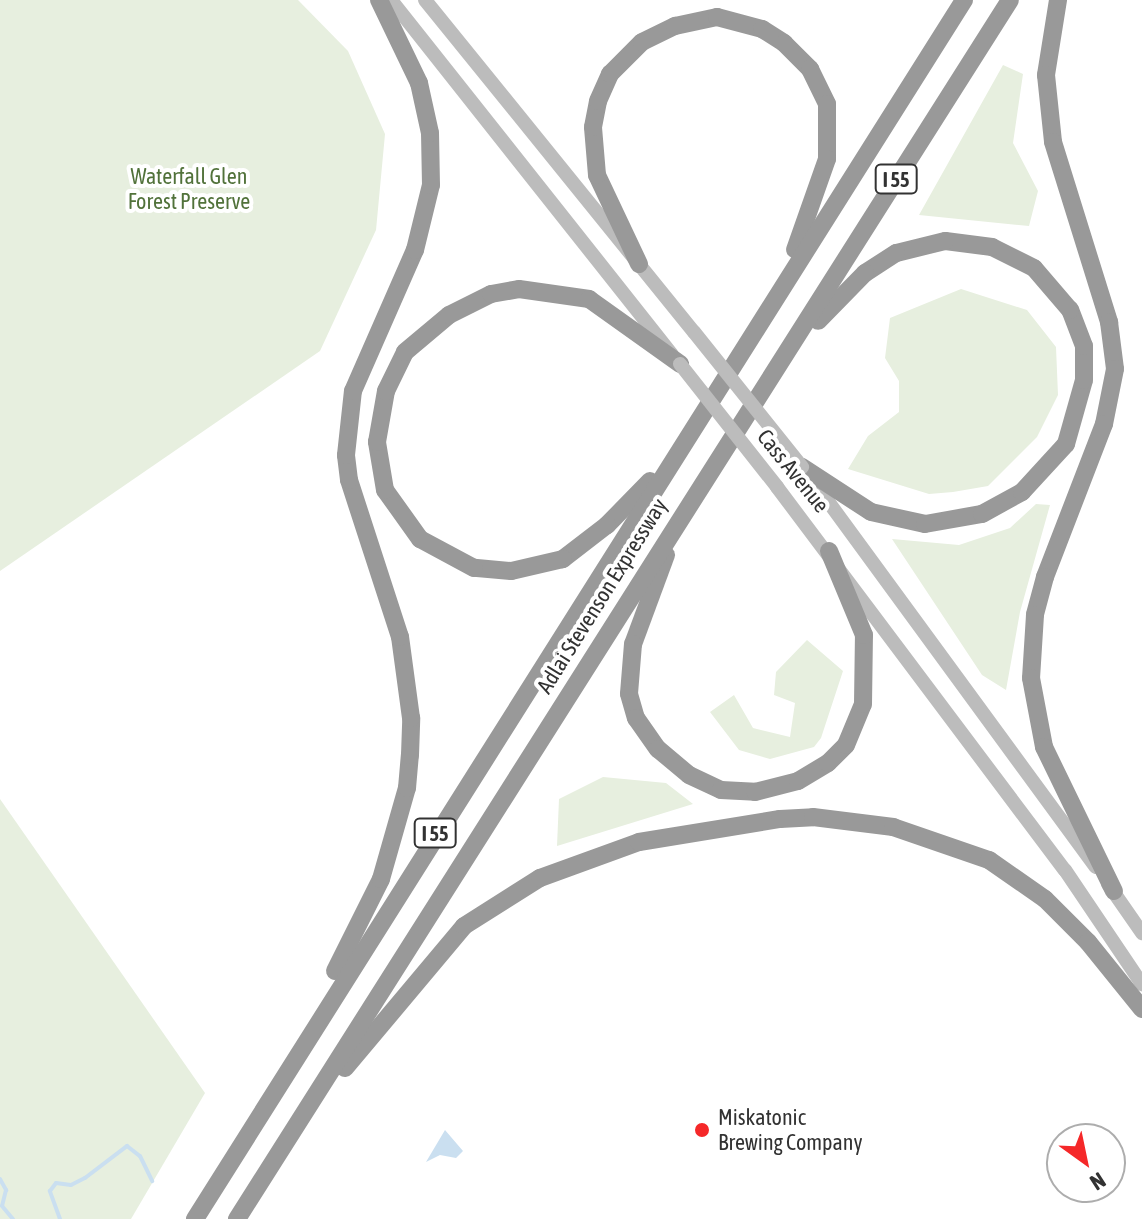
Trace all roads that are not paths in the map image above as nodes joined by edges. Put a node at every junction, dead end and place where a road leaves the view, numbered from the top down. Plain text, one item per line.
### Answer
1 (379, 0) edge
2 (391, 0) edge
3 (425, 0) edge
4 (964, 0) edge
5 (1010, 0) edge
6 (1058, 0) edge
7 (639, 264) junction
8 (785, 279) junction
9 (784, 359) junction
10 (680, 364) junction
11 (679, 450) junction
12 (802, 467) junction
13 (680, 518) junction
14 (829, 551) junction
15 (1114, 891) junction
16 (1142, 933) edge
17 (1142, 984) edge
18 (1142, 1009) edge
19 (252, 1122) junction
20 (258, 1185) junction
21 (195, 1219) edge
22 (237, 1219) edge

1 - 19 highway
2 - 10 main road, Cass Avenue
3 - 7 main road, Cass Avenue
4 - 8 highway, Adlai Stevenson Expressway / I 55
5 - 9 highway, Adlai Stevenson Expressway / I 55
6 - 15 highway
7 - 8 highway
7 - 12 main road, Cass Avenue, bridge
8 - 11 highway, Adlai Stevenson Expressway / I 55
9 - 12 highway
9 - 13 highway, Adlai Stevenson Expressway / I 55
10 - 11 highway
10 - 14 main road, Cass Avenue, bridge
11 - 19 highway, Adlai Stevenson Expressway / I 55
12 - 15 main road, Cass Avenue
13 - 14 highway
13 - 20 highway, Adlai Stevenson Expressway / I 55
14 - 17 main road, Cass Avenue
15 - 16 main road, Cass Avenue
18 - 20 highway
19 - 21 highway, Adlai Stevenson Expressway / I 55
20 - 22 highway, Adlai Stevenson Expressway / I 55

